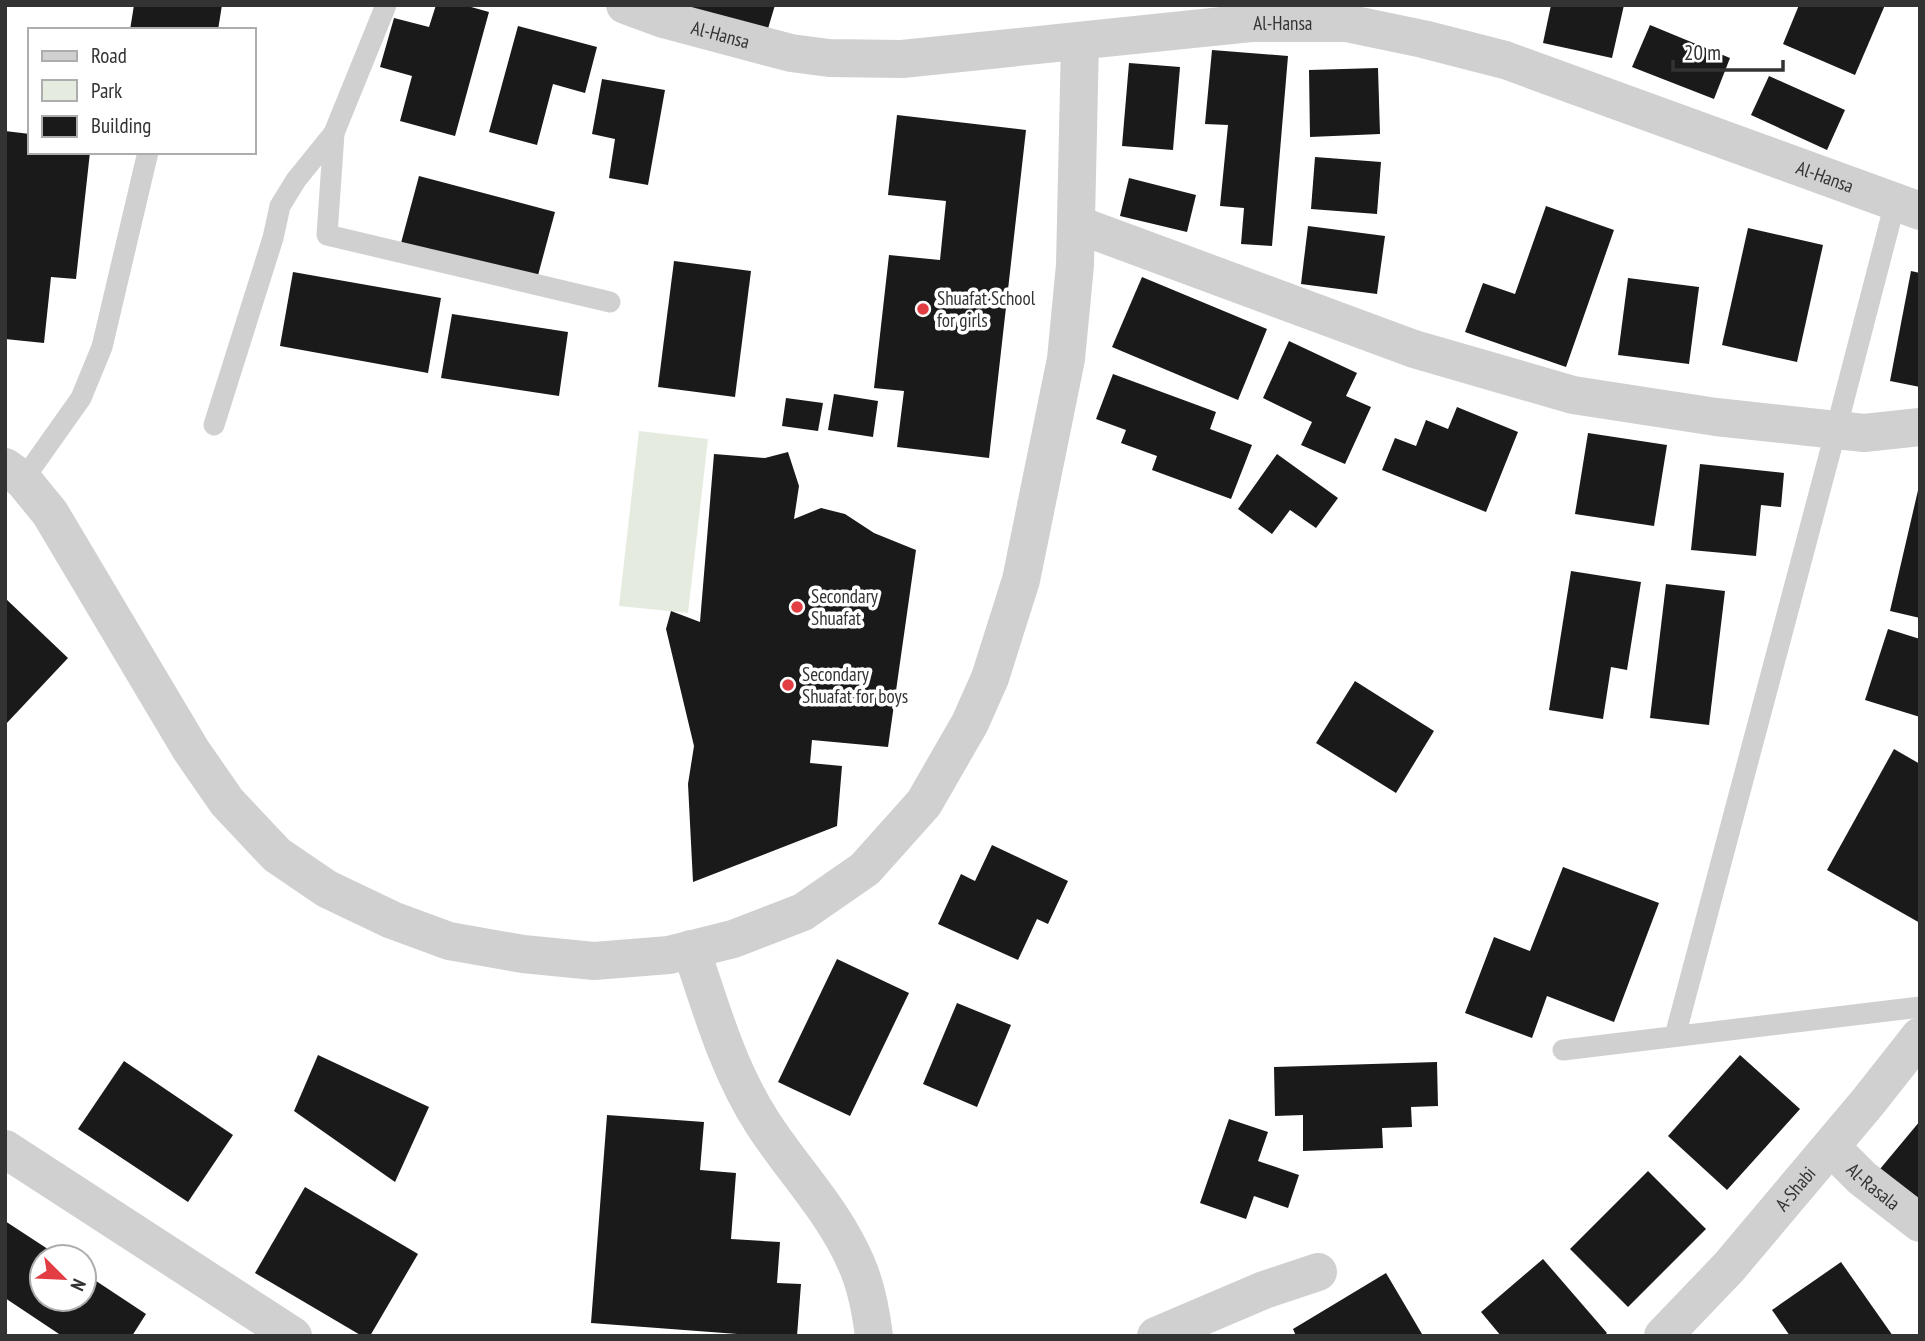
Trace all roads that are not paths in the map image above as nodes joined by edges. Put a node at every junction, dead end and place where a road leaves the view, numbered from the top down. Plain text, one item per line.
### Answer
1 (386, 5) edge
2 (625, 5) edge
3 (1080, 41) junction
4 (334, 133) junction
5 (148, 154) edge
6 (1907, 207) edge
7 (1076, 224) junction
8 (610, 302) dead end
9 (214, 425) dead end
10 (1920, 427) edge
11 (1836, 430) junction
12 (14, 474) edge
13 (691, 949) junction
14 (1920, 1007) edge
15 (1675, 1036) junction
16 (1920, 1036) edge
17 (1563, 1051) dead end
18 (1831, 1147) junction
19 (5, 1149) edge
20 (1920, 1223) edge
21 (1318, 1272) dead end
22 (293, 1336) edge
23 (874, 1336) edge
24 (1156, 1336) edge
25 (1663, 1336) edge

1 - 4 lane
2 - 3 street, Al-Hansa
3 - 6 street, Al-Hansa
3 - 7 street
4 - 8 lane
4 - 9 lane
5 - 12 lane
6 - 11 lane
7 - 11 street
7 - 13 street
10 - 11 street
11 - 15 lane
12 - 13 street
13 - 23 street
14 - 15 lane
15 - 17 lane
16 - 18 street, A-Shabi
18 - 20 street, Al-Rasala
18 - 25 street, A-Shabi
19 - 22 street
21 - 24 street

